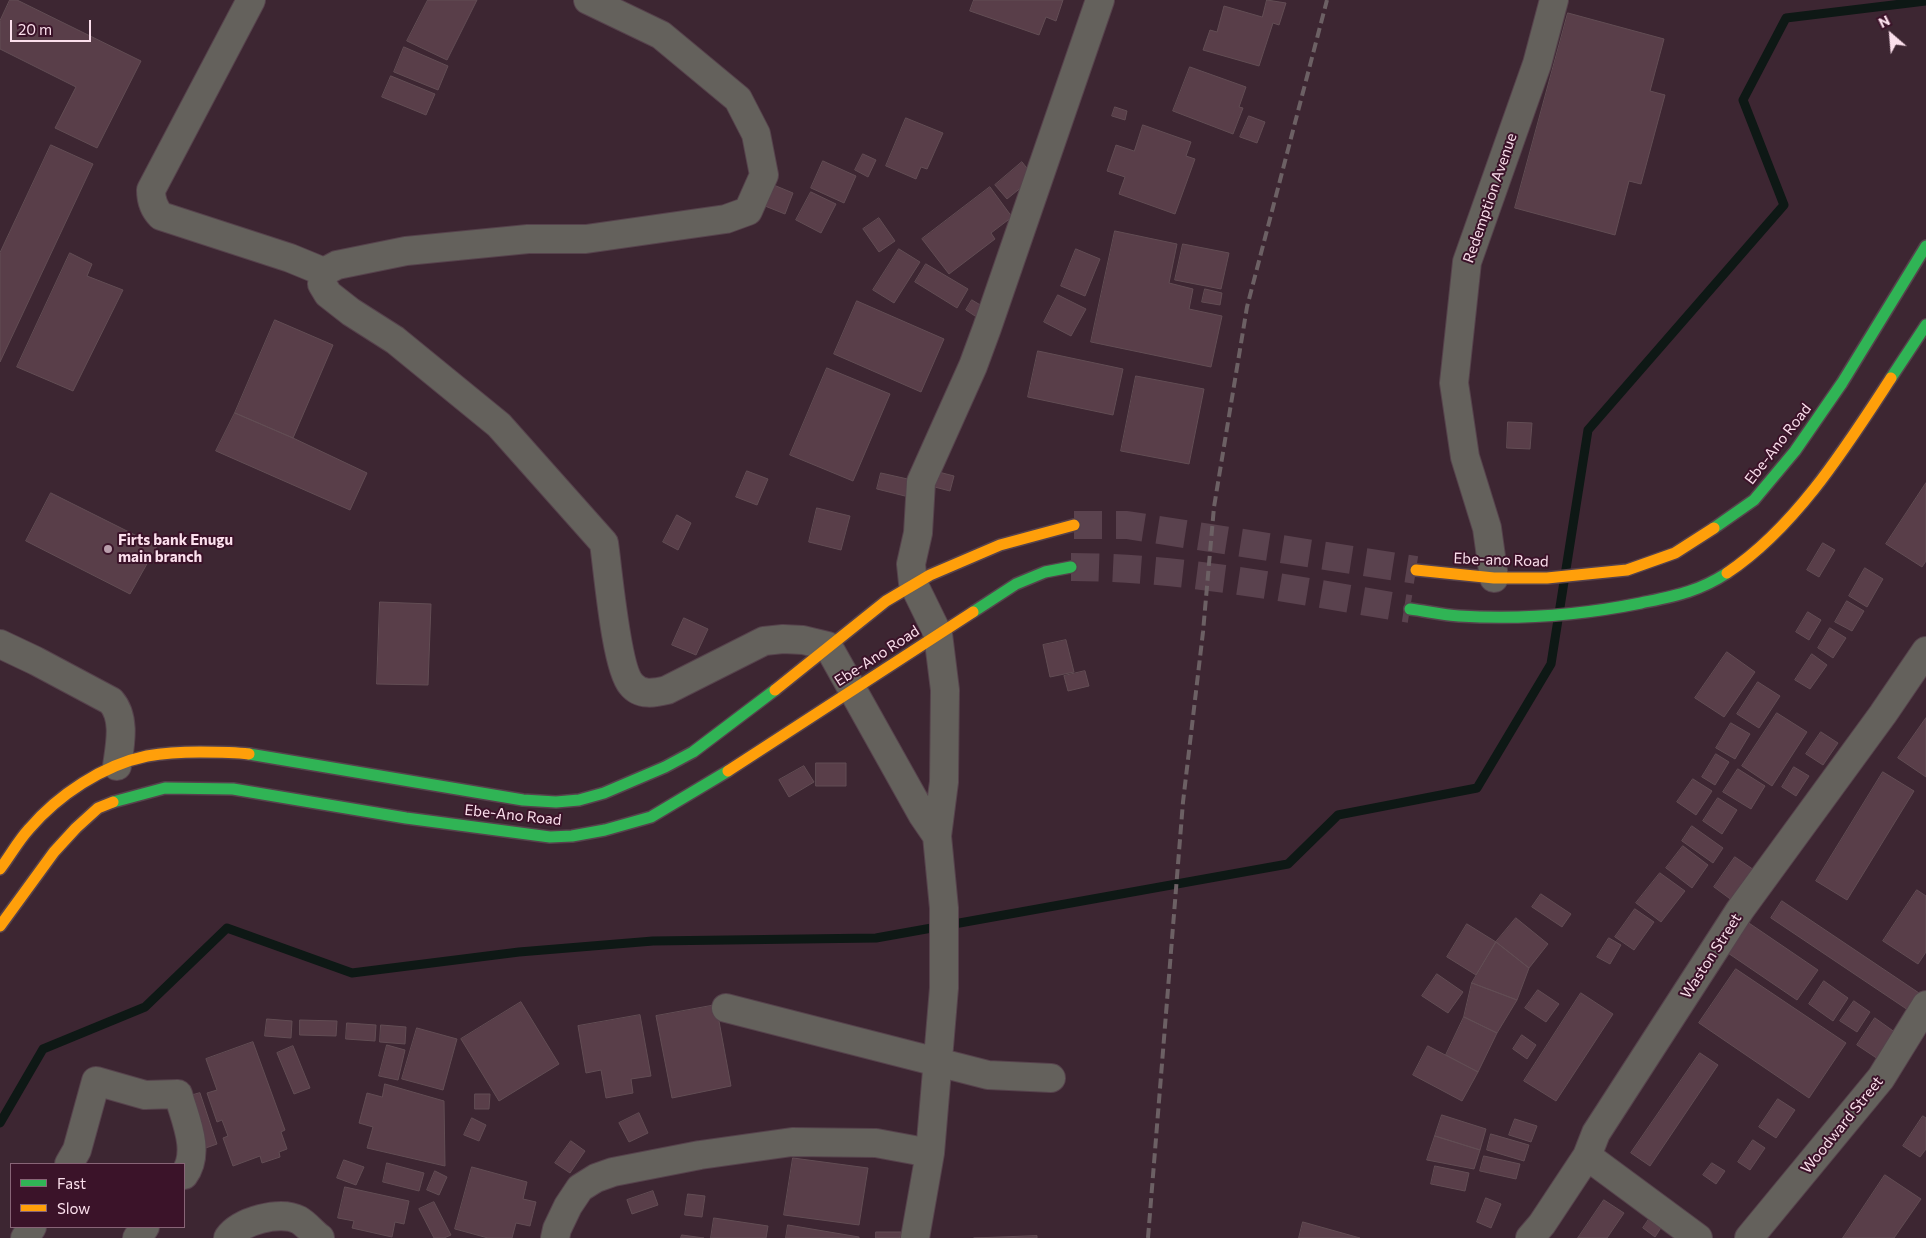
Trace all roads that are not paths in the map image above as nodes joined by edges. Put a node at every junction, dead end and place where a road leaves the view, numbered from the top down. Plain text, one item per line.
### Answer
1 (251, 0) edge
2 (588, 0) edge
3 (1100, 0) edge
4 (1554, 0) edge
5 (1926, 246) edge
6 (324, 272) junction
7 (1926, 324) edge
8 (1074, 525) tunnel mouth
9 (1071, 567) tunnel mouth
10 (1416, 570) tunnel mouth
11 (1584, 574) joint
12 (1494, 578) junction
13 (913, 583) junction
14 (1410, 609) tunnel mouth
15 (938, 634) junction
16 (0, 644) edge
17 (828, 646) junction
18 (1926, 651) edge
19 (853, 690) junction
20 (117, 766) junction
21 (937, 836) junction
22 (0, 869) edge
23 (0, 926) edge
24 (1926, 1005) edge
25 (726, 1008) dead end
26 (936, 1062) junction
27 (1051, 1078) dead end
28 (930, 1152) junction
29 (1587, 1156) junction
30 (70, 1163) edge
31 (185, 1174) edge
32 (228, 1238) edge
33 (320, 1238) edge
34 (555, 1238) edge
35 (916, 1238) edge
36 (1530, 1238) edge
37 (1698, 1238) edge
38 (1749, 1238) edge

1 - 6 street
2 - 6 street
3 - 13 street
4 - 12 street, Redemption Avenue
5 - 11 main road, Ebe-Ano Road
6 - 17 street
7 - 14 main road
8 - 13 main road, Ebe-Ano Road
9 - 15 main road, Ebe-Ano Road
10 - 12 main road, Ebe-ano Road
11 - 12 main road, Ebe-ano Road
13 - 15 street
13 - 17 main road, Ebe-Ano Road
15 - 19 main road, Ebe-Ano Road
15 - 21 street
16 - 20 street
17 - 19 street
17 - 20 main road, Ebe-Ano Road
18 - 29 street, Waston Street
19 - 21 street
19 - 23 main road, Ebe-Ano Road
20 - 22 main road, Ebe-Ano Road
21 - 26 street
24 - 38 street, Woodward Street
25 - 26 street
26 - 27 street
26 - 28 street
28 - 34 street
28 - 35 street
29 - 36 street, Waston Street
29 - 37 street
30 - 31 street
32 - 33 street

